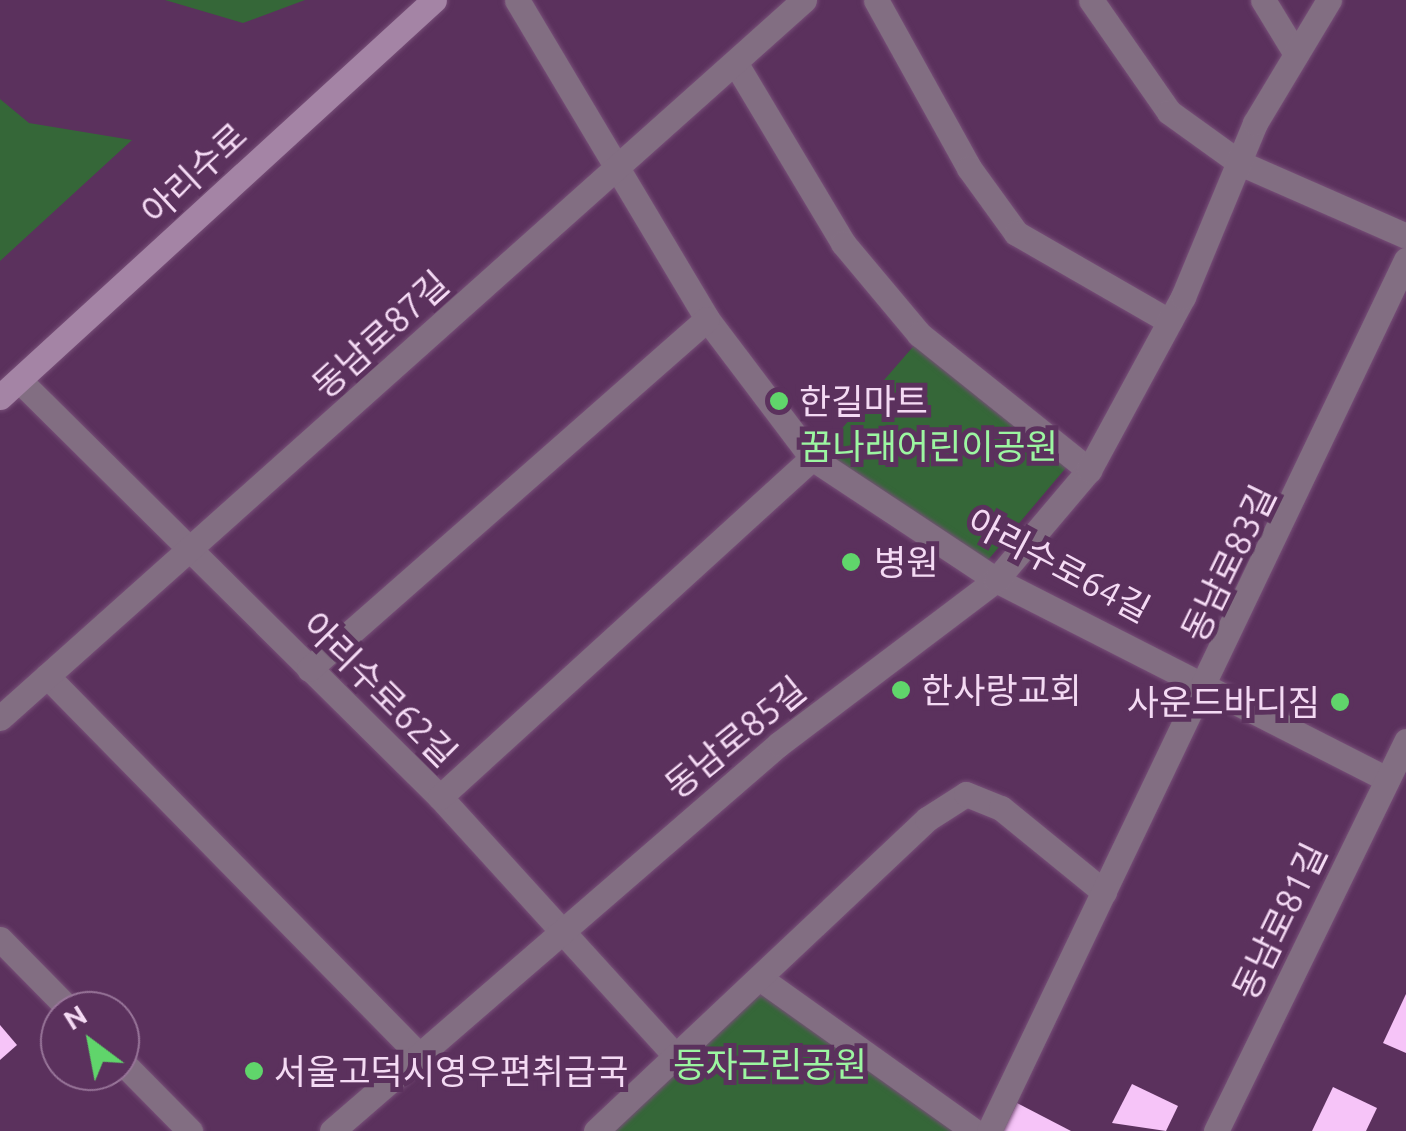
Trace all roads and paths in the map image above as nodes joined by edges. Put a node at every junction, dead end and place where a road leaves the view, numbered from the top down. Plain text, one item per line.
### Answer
1 (434, 0) edge
2 (517, 0) edge
3 (804, 0) edge
4 (876, 0) edge
5 (1090, 0) edge
6 (1264, 0) edge
7 (1329, 0) edge
8 (1296, 54) junction
9 (736, 64) junction
10 (1240, 163) junction
11 (619, 168) junction
12 (1406, 236) edge
13 (1406, 260) edge
14 (707, 319) junction
15 (1169, 321) junction
16 (10, 389) edge
17 (812, 458) junction
18 (1089, 470) junction
19 (190, 550) junction
20 (996, 580) junction
21 (309, 668) junction
22 (47, 676) junction
23 (1210, 683) junction
24 (0, 718) edge
25 (1406, 742) edge
26 (1387, 779) junction
27 (440, 797) junction
28 (1104, 892) junction
29 (564, 925) junction
30 (0, 939) edge
31 (761, 979) junction
32 (51, 991) edge
33 (419, 1054) junction
34 (679, 1060) junction
35 (140, 1080) edge
36 (190, 1131) edge
37 (332, 1131) edge
38 (596, 1131) edge
39 (974, 1131) edge
40 (989, 1131) edge
41 (1216, 1131) edge

1 - 16 main road, 아리수로
2 - 11 street, 아리수로64길
3 - 9 street, 동남로87길
4 - 15 street
5 - 10 street
6 - 8 street
7 - 8 street, 동남로85길
8 - 10 street, 동남로85길
9 - 11 street, 동남로87길
9 - 18 street
10 - 12 street
10 - 15 street, 동남로85길
11 - 14 street, 아리수로64길
11 - 19 street, 동남로87길
13 - 23 street, 동남로83길
14 - 17 street, 아리수로64길
14 - 21 street
15 - 18 street, 동남로85길
16 - 19 street, 아리수로62길
17 - 20 street, 아리수로64길
17 - 27 street
18 - 20 street, 동남로85길
19 - 21 street, 아리수로62길
19 - 22 street, 동남로87길
20 - 23 street, 아리수로64길
20 - 29 street, 동남로85길
21 - 27 street, 아리수로62길
22 - 24 street, 동남로87길
22 - 33 street
23 - 26 street, 아리수로64길
23 - 28 street, 동남로83길
25 - 26 street, 동남로81길
26 - 41 street, 동남로81길
27 - 29 street, 아리수로62길
28 - 31 street
28 - 40 street, 동남로83길
29 - 33 street, 동남로85길
29 - 34 street, 아리수로62길
30 - 32 street
31 - 34 street
31 - 39 street
33 - 37 street, 동남로85길
34 - 38 street
35 - 36 street

